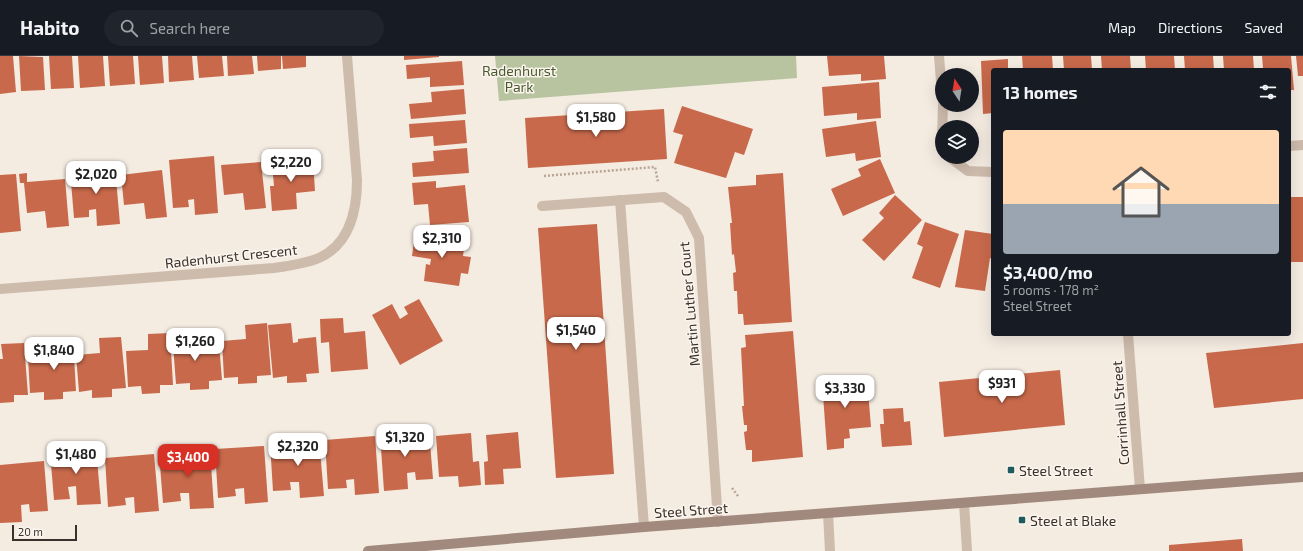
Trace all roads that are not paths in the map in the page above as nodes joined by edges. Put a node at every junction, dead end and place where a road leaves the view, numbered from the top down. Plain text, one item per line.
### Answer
1 (347, 56) edge
2 (939, 56) edge
3 (940, 68) edge
4 (1303, 145) edge
5 (1291, 146) edge
6 (958, 164) edge
7 (991, 172) edge
8 (620, 200) junction
9 (542, 206) dead end
10 (0, 289) edge
11 (1128, 336) edge
12 (1303, 476) edge
13 (1140, 489) junction
14 (964, 503) junction
15 (828, 514) junction
16 (718, 522) junction
17 (644, 528) junction
18 (368, 551) edge
19 (830, 551) edge
20 (967, 551) edge

1 - 10 street, Radenhurst Crescent
2 - 3 street
4 - 5 street
6 - 7 street
8 - 9 street, Martin Luther Court
8 - 16 street, Martin Luther Court
8 - 17 street
11 - 13 street, Corrinhall Street
12 - 13 street, Steel Street
13 - 14 street, Steel Street
14 - 15 street, Steel Street
14 - 20 street
15 - 16 street, Steel Street
15 - 19 street
16 - 17 street, Steel Street
17 - 18 street, Steel Street

